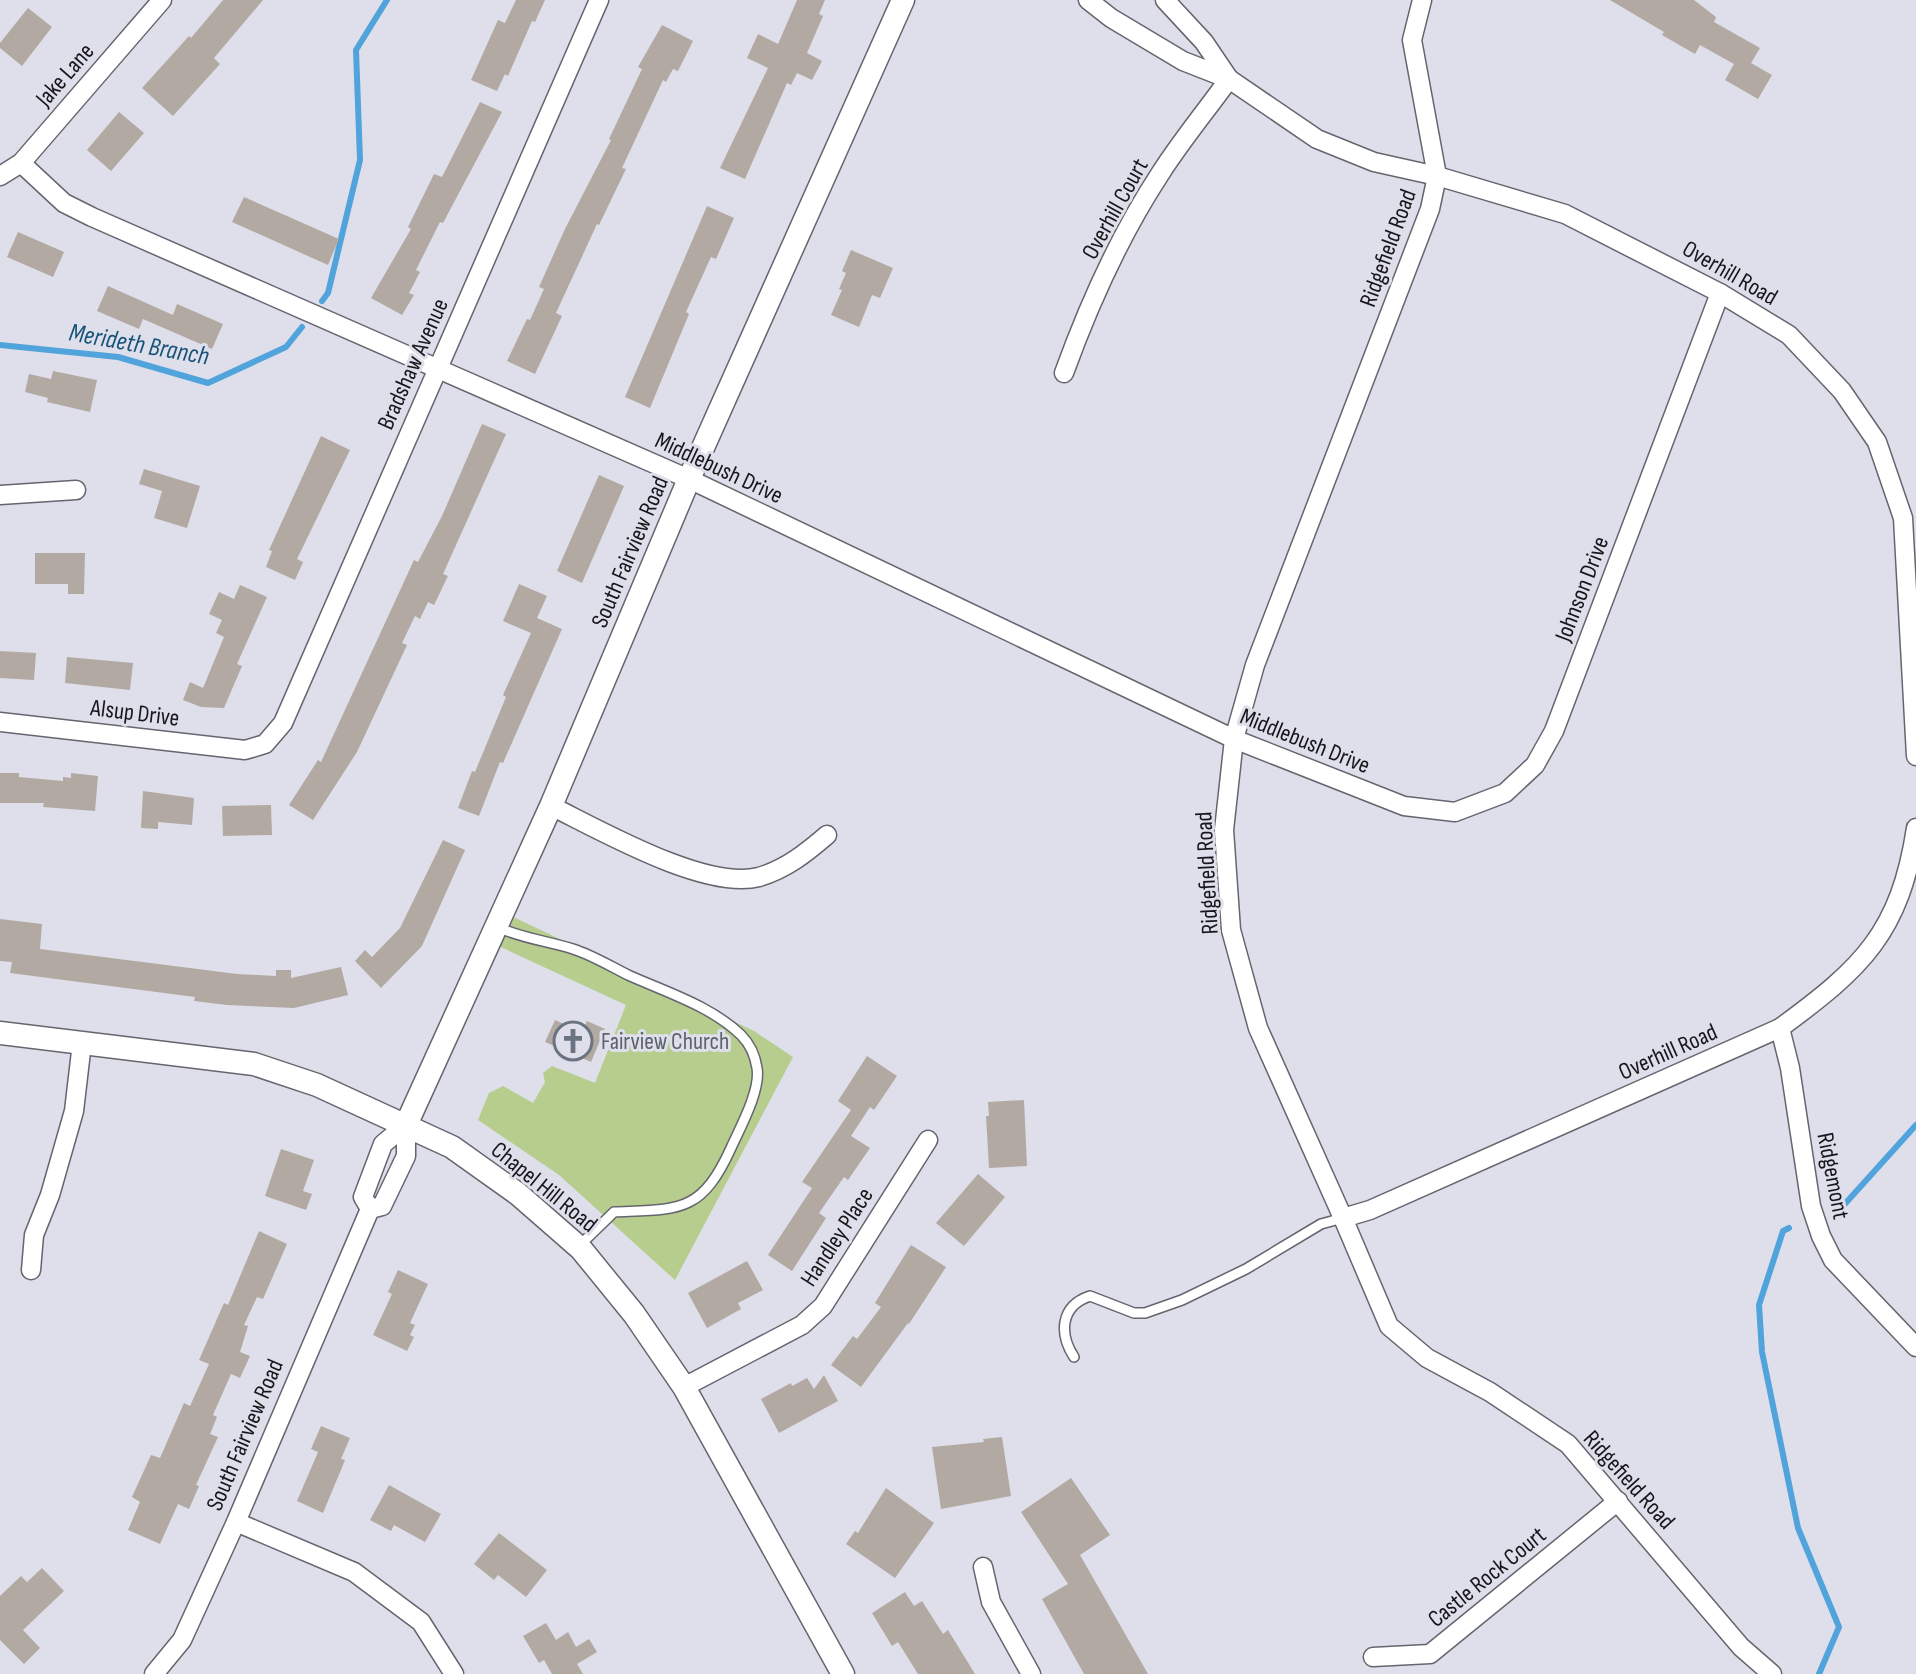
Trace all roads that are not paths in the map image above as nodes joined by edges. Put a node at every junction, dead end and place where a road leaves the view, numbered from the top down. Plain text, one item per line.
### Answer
1 (162, 0) edge
2 (599, 0) edge
3 (903, 0) edge
4 (1088, 0) edge
5 (1165, 0) edge
6 (1422, 0) edge
7 (1229, 79) junction
8 (21, 163) junction
9 (0, 176) edge
10 (1437, 176) junction
11 (1720, 293) junction
12 (437, 370) junction
13 (1064, 373) dead end
14 (689, 479) junction
15 (76, 490) dead end
16 (0, 495) edge
17 (0, 722) edge
18 (1234, 739) junction
19 (265, 744) joint
20 (1916, 756) edge
21 (551, 806) junction
22 (1404, 806) joint
23 (1916, 828) edge
24 (827, 835) dead end
25 (496, 926) junction
26 (1780, 1028) junction
27 (0, 1033) edge
28 (82, 1043) junction
29 (406, 1125) junction
30 (928, 1140) dead end
31 (1343, 1218) junction
32 (578, 1247) junction
33 (31, 1270) dead end
34 (1915, 1343) edge
35 (1074, 1357) dead end
36 (684, 1387) junction
37 (1618, 1501) junction
38 (236, 1522) junction
39 (983, 1567) dead end
40 (1373, 1657) dead end
41 (154, 1674) edge
42 (454, 1674) edge
43 (843, 1674) edge
44 (1031, 1674) edge
45 (1772, 1674) edge

1 - 8 street, Jake Lane
2 - 12 street, Bradshaw Avenue
3 - 14 street, South Fairview Road
4 - 7 street, Overhill Road
5 - 7 street, Overhill Road
6 - 10 street, Ridgefield Road
7 - 10 street, Overhill Road
7 - 13 street, Overhill Court
8 - 9 street, Jake Lane
8 - 12 street, Middlebush Drive
10 - 11 street, Overhill Road
10 - 18 street, Ridgefield Road
11 - 20 street, Overhill Road
11 - 22 street, Johnson Drive
12 - 14 street, Middlebush Drive
12 - 19 street, Bradshaw Avenue
14 - 18 street, Middlebush Drive
14 - 21 street, South Fairview Road
15 - 16 street
17 - 19 street, Alsup Drive
18 - 22 street, Middlebush Drive
18 - 31 street, Ridgefield Road
21 - 24 street
21 - 25 street, South Fairview Road
23 - 26 street, Overhill Road
25 - 29 street, South Fairview Road
25 - 32 lane
26 - 31 street, Overhill Road
26 - 34 street, Ridgemont
27 - 28 street, Chapel Hill Road
28 - 29 street, Chapel Hill Road
28 - 33 street
29 - 32 street, Chapel Hill Road
29 - 38 street, South Fairview Road
30 - 36 street, Handley Place
31 - 35 lane
31 - 37 street, Ridgefield Road
32 - 36 street, Chapel Hill Road
36 - 43 street, Chapel Hill Road
37 - 40 street, Castle Rock Court
37 - 45 street, Ridgefield Road
38 - 41 street, South Fairview Road
38 - 42 street
39 - 44 street

